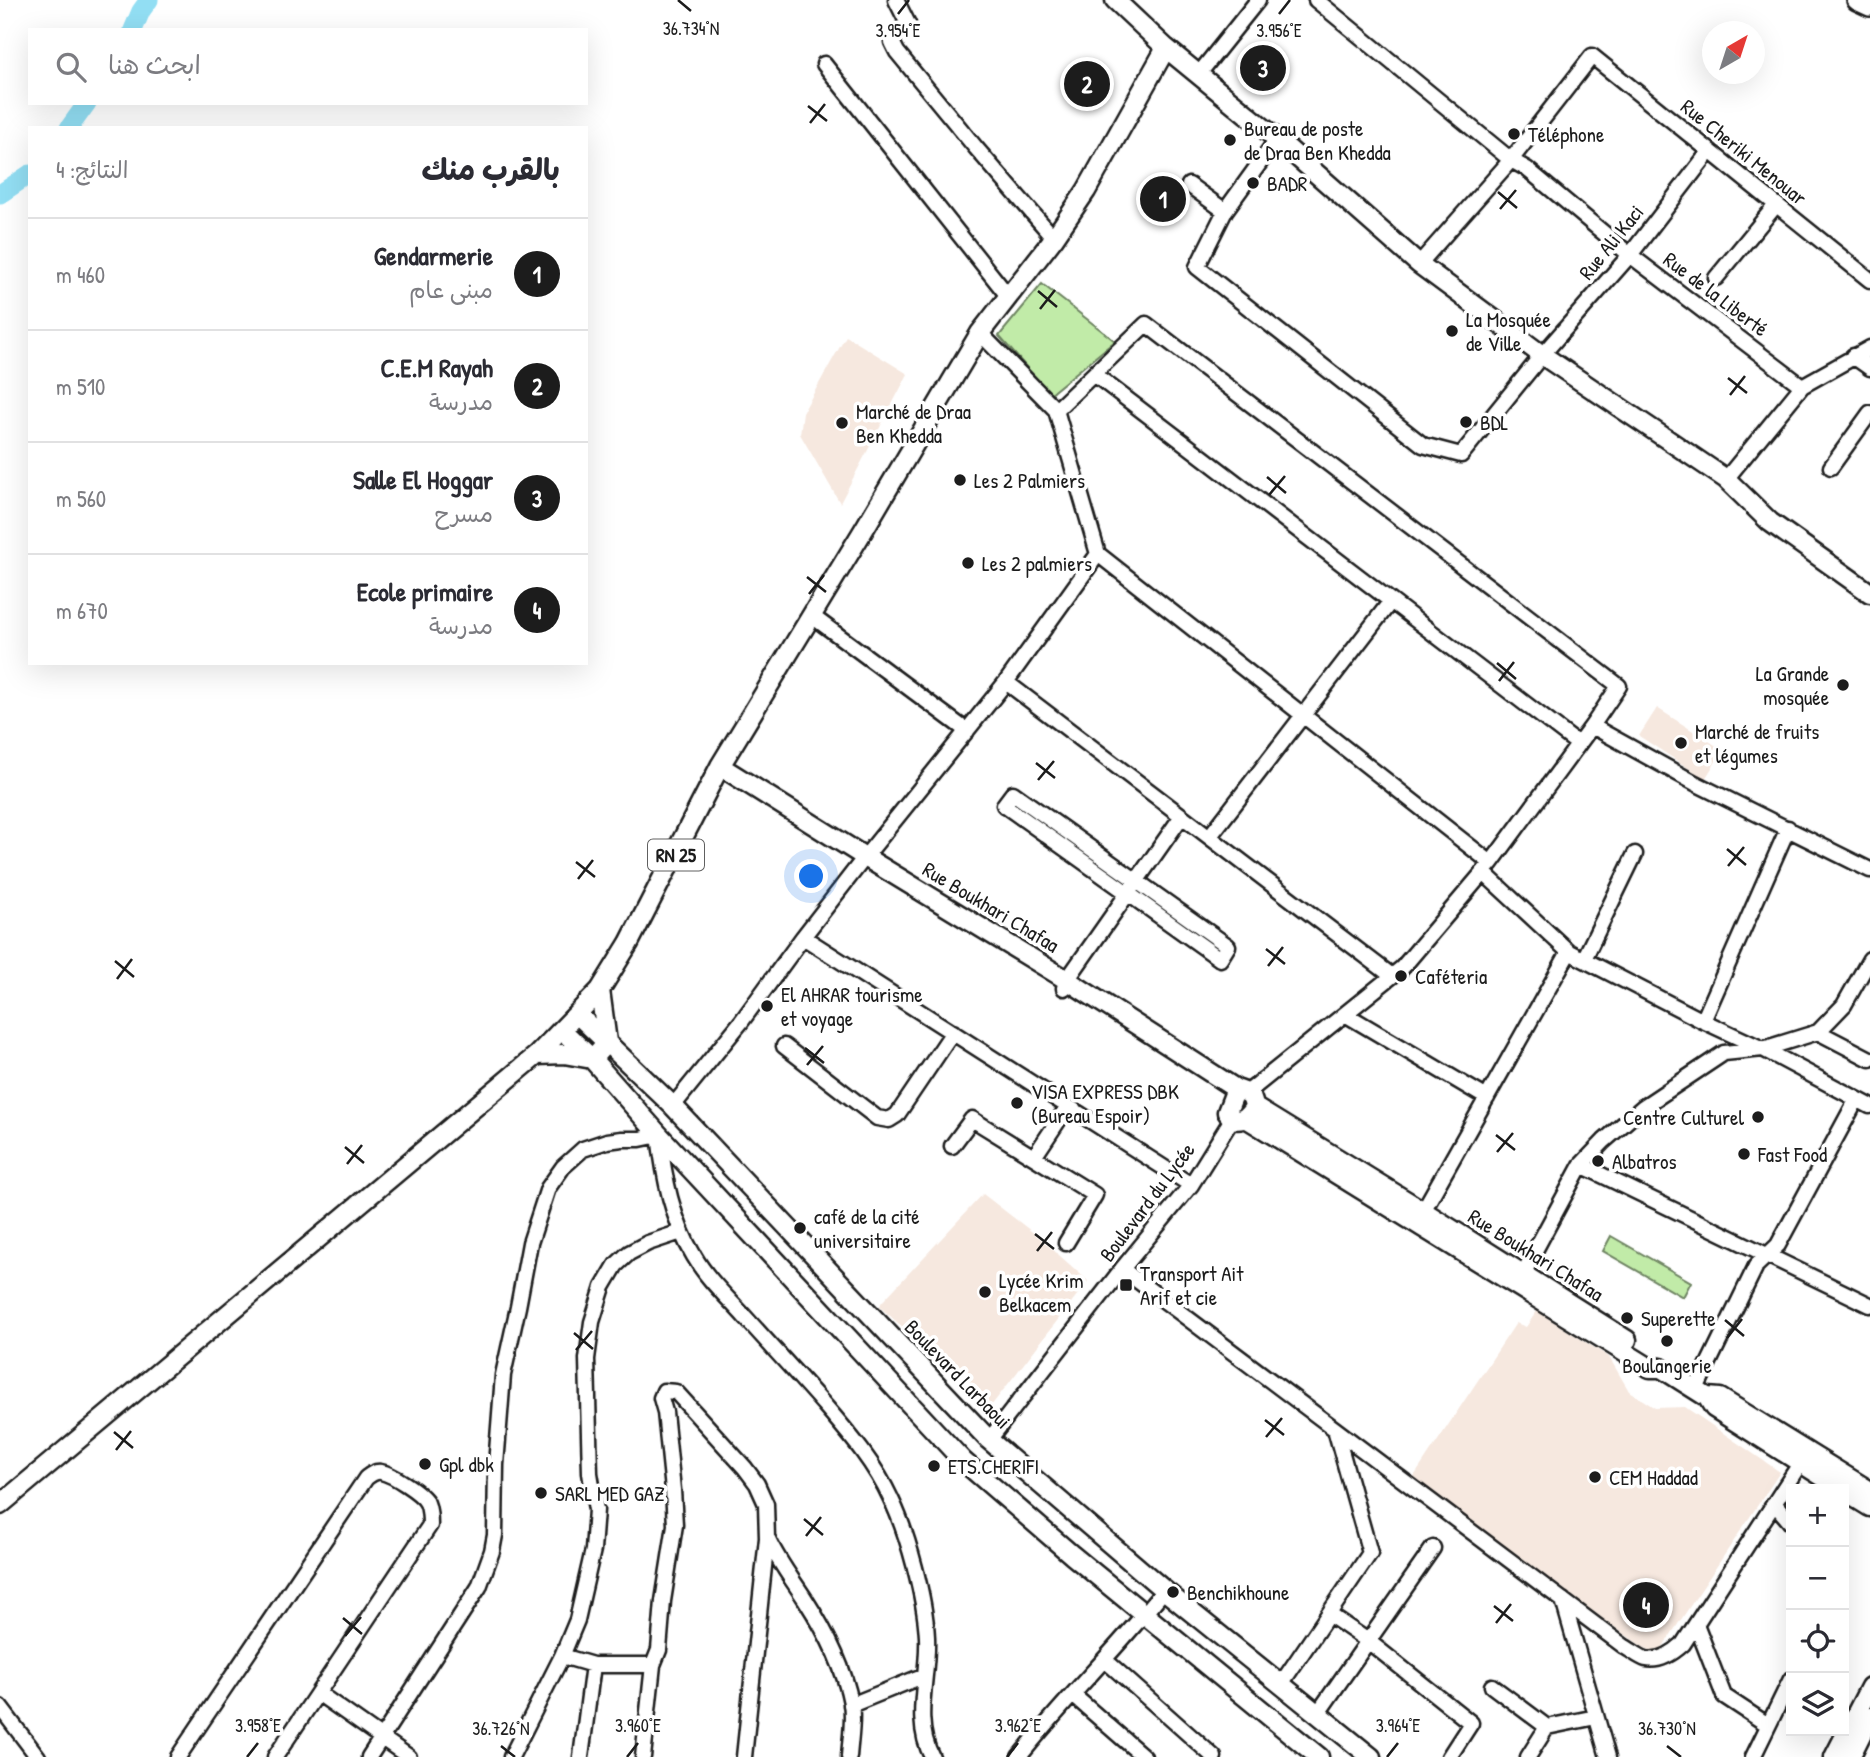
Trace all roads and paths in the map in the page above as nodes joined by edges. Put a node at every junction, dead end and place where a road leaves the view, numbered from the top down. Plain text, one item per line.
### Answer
1 (896, 0) edge
2 (1115, 0) edge
3 (1258, 0) edge
4 (1316, 0) edge
5 (1857, 0) edge
6 (1870, 6) edge
7 (1166, 48) junction
8 (824, 64) dead end
9 (1198, 75) junction
10 (1277, 139) junction
11 (1709, 152) junction
12 (1511, 160) junction
13 (1189, 185) dead end
14 (1776, 205) junction
15 (1225, 211) junction
16 (1054, 238) junction
17 (1630, 255) junction
18 (1419, 264) junction
19 (1716, 278) dead end
20 (1870, 280) edge
21 (1008, 296) junction
22 (980, 333) junction
23 (1870, 348) edge
24 (1542, 355) junction
25 (1853, 356) junction
26 (1870, 368) edge
27 (1094, 374) junction
28 (1802, 386) junction
29 (1056, 410) junction
30 (1870, 413) edge
31 (1831, 467) dead end
32 (1726, 480) junction
33 (1098, 554) junction
34 (1870, 593) edge
35 (1391, 601) junction
36 (812, 616) junction
37 (1006, 682) junction
38 (1303, 715) junction
39 (1592, 726) junction
40 (967, 731) junction
41 (1578, 744) junction
42 (719, 770) junction
43 (1182, 816) junction
44 (1788, 828) junction
45 (1210, 836) junction
46 (1635, 854) dead end
47 (862, 861) junction
48 (1488, 868) junction
49 (1870, 870) edge
50 (1132, 887) junction
51 (803, 937) junction
52 (1569, 952) junction
53 (1584, 959) junction
54 (1870, 959) edge
55 (1392, 976) junction
56 (1065, 984) junction
57 (600, 990) junction
58 (577, 1014) junction
59 (1345, 1014) junction
60 (1703, 1020) junction
61 (562, 1030) junction
62 (953, 1032) junction
63 (1818, 1032) junction
64 (607, 1042) junction
65 (784, 1046) dead end
66 (1763, 1049) junction
67 (537, 1055) junction
68 (592, 1059) junction
69 (1870, 1059) edge
70 (1487, 1098) junction
71 (1864, 1102) edge
72 (1241, 1104) junction
73 (673, 1106) junction
74 (1068, 1106) junction
75 (659, 1135) junction
76 (640, 1139) junction
77 (952, 1146) dead end
78 (1034, 1157) junction
79 (662, 1158) junction
80 (1581, 1165) junction
81 (1191, 1185) junction
82 (1423, 1211) junction
83 (681, 1232) junction
84 (1066, 1242) dead end
85 (1767, 1255) junction
86 (1122, 1269) junction
87 (1521, 1280) junction
88 (1870, 1305) edge
89 (1701, 1393) junction
90 (1335, 1429) junction
91 (989, 1440) junction
92 (1804, 1457) junction
93 (1836, 1484) edge
94 (1870, 1491) edge
95 (1849, 1494) edge
96 (1774, 1503) junction
97 (0, 1505) edge
98 (1870, 1507) edge
99 (1786, 1517) edge
100 (767, 1538) junction
101 (1433, 1548) dead end
102 (1164, 1590) junction
103 (1563, 1600) junction
104 (1144, 1614) junction
105 (1330, 1615) junction
106 (1696, 1624) junction
107 (1368, 1641) junction
108 (562, 1656) junction
109 (1104, 1660) junction
110 (593, 1665) junction
111 (653, 1665) junction
112 (925, 1675) junction
113 (1281, 1684) junction
114 (1492, 1686) dead end
115 (1870, 1687) edge
116 (1786, 1689) edge
117 (318, 1693) junction
118 (1073, 1695) junction
119 (851, 1705) junction
120 (0, 1707) edge
121 (1318, 1713) junction
122 (1596, 1717) junction
123 (1870, 1717) edge
124 (1768, 1726) junction
125 (1547, 1727) junction
126 (381, 1739) junction
127 (1310, 1754) edge
128 (38, 1757) edge
129 (178, 1757) edge
130 (275, 1757) edge
131 (369, 1757) edge
132 (409, 1757) edge
133 (510, 1757) edge
134 (580, 1757) edge
135 (643, 1757) edge
136 (744, 1757) edge
137 (849, 1757) edge
138 (932, 1757) edge
139 (1019, 1757) edge
140 (1144, 1757) edge
141 (1214, 1757) edge
142 (1371, 1757) edge
143 (1449, 1757) edge
144 (1528, 1757) edge
145 (1608, 1757) edge
146 (1753, 1757) edge
147 (1835, 1757) edge
148 (1850, 1757) edge

1 - 16 street
2 - 7 main road
3 - 9 street
4 - 12 street, Rue de la Liberté
5 - 6 highway
7 - 9 main road
7 - 16 main road, RN 25
8 - 21 street
9 - 10 main road
10 - 15 street
10 - 18 main road
11 - 12 street, Rue Cheriki Menouar
11 - 14 street, Rue Cheriki Menouar
11 - 17 street, Rue Ali Kaci
12 - 17 street, Rue de la Liberté
12 - 18 street
13 - 15 street
14 - 19 street
14 - 20 street, Rue Cheriki Menouar
15 - 24 street, Rue Ali Kaci
16 - 21 main road, RN 25
17 - 24 street, Rue Ali Kaci
17 - 28 street, Rue de la Liberté
18 - 24 main road
21 - 22 main road, RN 25
22 - 29 street
22 - 36 main road, RN 25
23 - 25 street
24 - 32 main road
25 - 26 street
25 - 28 street
27 - 29 street
27 - 35 street
27 - 39 street, Boulevard du Lycée
28 - 32 street
29 - 33 street
30 - 31 street
32 - 34 main road
33 - 37 street
33 - 38 street
35 - 38 street
35 - 41 street
36 - 40 street
36 - 42 main road, RN 25
37 - 40 street
37 - 43 street
38 - 45 street
38 - 48 street
39 - 41 street, Boulevard du Lycée
39 - 44 street
40 - 47 street
41 - 48 street, Boulevard du Lycée
42 - 47 main road, Rue Boukhari Chafaa
42 - 57 main road, RN 25
43 - 45 street
43 - 50 street
44 - 49 street
44 - 60 street
45 - 55 street
46 - 53 street
47 - 51 street
47 - 56 main road, Rue Boukhari Chafaa
48 - 52 street
48 - 55 street, Boulevard du Lycée
50 - 50 street
50 - 50 street
50 - 56 street
51 - 62 street
51 - 73 street
52 - 53 street
52 - 70 street
53 - 60 street
54 - 63 street
55 - 59 street, Boulevard du Lycée
56 - 72 main road, Rue Boukhari Chafaa
57 - 58 main road, RN 25
57 - 64 main road
58 - 61 main road, RN 25
58 - 64 main road, Boulevard Larbaoui
59 - 70 street
59 - 72 street, Boulevard du Lycée
60 - 66 street
61 - 67 main road, RN 25
61 - 68 main road
62 - 65 street
62 - 74 street
63 - 66 street
63 - 69 street
64 - 68 main road
64 - 73 main road, Boulevard Larbaoui
66 - 71 street
66 - 80 street
67 - 68 main road
67 - 97 main road, RN 25
68 - 75 main road
70 - 82 street
71 - 85 street
72 - 81 street, Boulevard du Lycée
72 - 82 main road, Rue Boukhari Chafaa
72 - 87 main road, Rue Boukhari Chafaa
73 - 91 main road, Boulevard Larbaoui
74 - 78 street
74 - 81 street
75 - 76 street
75 - 79 street
75 - 104 main road
76 - 79 street
76 - 126 street
77 - 78 street
78 - 84 street
79 - 83 street
80 - 85 street
80 - 87 street
81 - 86 street, Boulevard du Lycée
82 - 87 main road, Rue Boukhari Chafaa
83 - 108 street
83 - 112 street
85 - 88 street
85 - 89 street
86 - 90 street
86 - 91 street, Boulevard du Lycée
87 - 89 main road, Rue Boukhari Chafaa
89 - 92 main road
90 - 103 street
90 - 105 street
91 - 102 main road, Boulevard Larbaoui
92 - 93 main road
92 - 94 main road
92 - 96 street
95 - 98 main road
96 - 99 street
96 - 106 street
100 - 111 street
100 - 119 street
100 - 136 street
101 - 107 street
102 - 104 street
102 - 113 main road, Boulevard Larbaoui
103 - 106 street
103 - 122 street
104 - 109 street
104 - 127 main road
105 - 107 street
105 - 113 street
106 - 124 street
107 - 121 street
107 - 143 street
108 - 110 street
108 - 133 street
109 - 118 street
109 - 141 street
110 - 111 street
110 - 134 street
111 - 135 street
112 - 119 street
112 - 138 street
113 - 121 main road, Boulevard Larbaoui
114 - 125 street
115 - 147 main road
116 - 124 street
117 - 126 street
117 - 129 street
117 - 130 street
118 - 139 street
118 - 140 street
119 - 137 street
120 - 128 street
121 - 142 main road, Boulevard Larbaoui
122 - 125 street
122 - 145 street
123 - 148 main road
124 - 146 street
125 - 144 street
126 - 131 street
126 - 132 street

